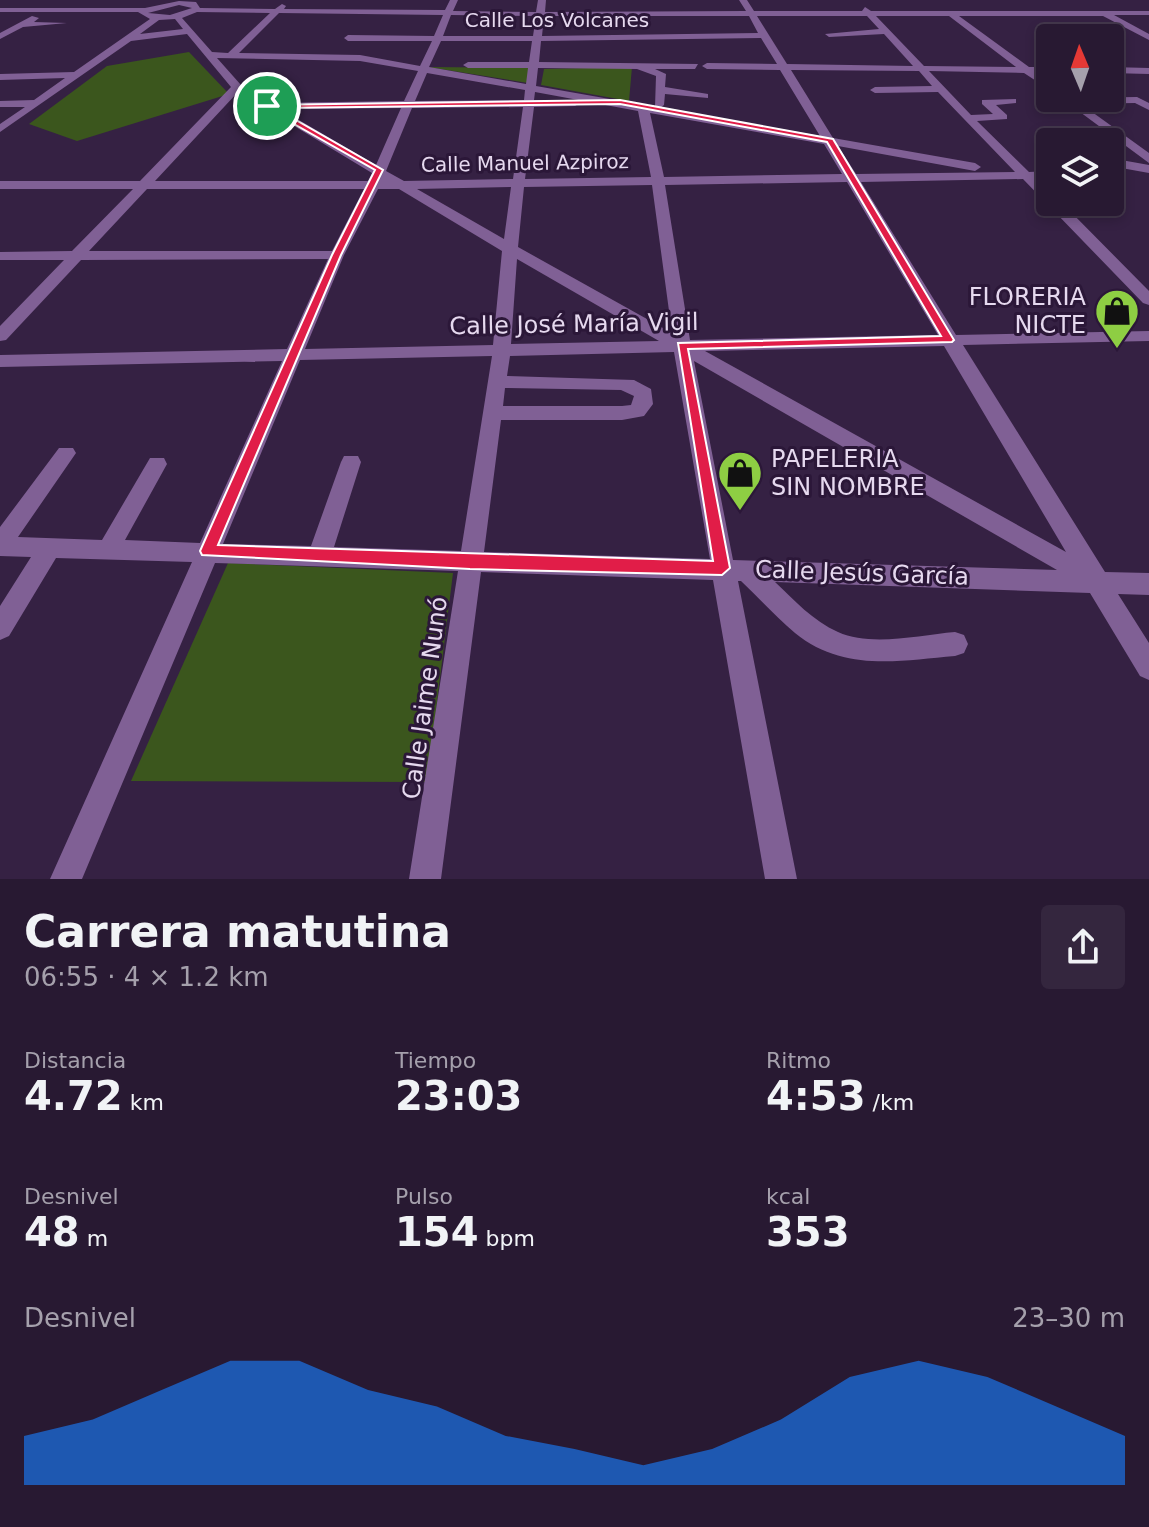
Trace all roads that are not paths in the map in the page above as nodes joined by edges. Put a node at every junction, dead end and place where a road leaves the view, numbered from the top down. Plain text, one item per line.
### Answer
1 (33, 0) edge
2 (287, 0) edge
3 (374, 0) edge
4 (454, 0) edge
5 (799, 0) edge
6 (857, 0) edge
7 (932, 0) edge
8 (1079, 0) edge
9 (158, 2) edge
10 (181, 2) edge
11 (541, 7) edge
12 (747, 7) edge
13 (0, 10) edge
14 (46, 10) junction
15 (195, 10) junction
16 (277, 10) junction
17 (367, 10) junction
18 (144, 12) junction
19 (1102, 13) junction
20 (1149, 13) edge
21 (448, 14) junction
22 (627, 14) junction
23 (809, 14) junction
24 (870, 14) junction
25 (950, 14) junction
26 (176, 16) junction
27 (157, 18) junction
28 (361, 19) dead end
29 (112, 22) dead end
30 (69, 23) dead end
31 (24, 25) junction
32 (354, 29) dead end
33 (190, 31) junction
34 (887, 31) junction
35 (829, 34) dead end
36 (765, 35) junction
37 (0, 36) edge
38 (1149, 37) edge
39 (130, 38) junction
40 (348, 38) junction
41 (438, 38) junction
42 (538, 39) junction
43 (631, 39) junction
44 (212, 55) junction
45 (231, 55) junction
46 (336, 56) junction
47 (634, 65) junction
48 (424, 67) junction
49 (786, 67) junction
50 (924, 68) junction
51 (1027, 69) junction
52 (1036, 69) edge
53 (1124, 70) edge
54 (1149, 71) edge
55 (77, 75) junction
56 (1036, 76) edge
57 (0, 77) edge
58 (532, 85) junction
59 (697, 85) dead end
60 (237, 87) junction
61 (662, 87) junction
62 (941, 89) junction
63 (875, 90) dead end
64 (704, 96) dead end
65 (1124, 100) edge
66 (1012, 101) dead end
67 (620, 102) junction
68 (37, 103) junction
69 (0, 104) edge
70 (407, 105) junction
71 (267, 106) junction
72 (651, 106) junction
73 (1149, 107) edge
74 (1085, 112) edge
75 (968, 118) junction
76 (0, 129) edge
77 (830, 140) junction
78 (1149, 159) edge
79 (1124, 166) edge
80 (379, 170) junction
81 (1149, 172) edge
82 (1124, 174) edge
83 (1036, 175) edge
84 (1021, 176) junction
85 (853, 178) junction
86 (658, 181) junction
87 (519, 183) junction
88 (0, 185) edge
89 (373, 185) junction
90 (404, 185) junction
91 (144, 186) junction
92 (1036, 188) edge
93 (1068, 216) edge
94 (510, 249) junction
95 (337, 255) junction
96 (0, 256) edge
97 (78, 257) junction
98 (1149, 300) edge
99 (0, 336) edge
100 (1149, 336) edge
101 (948, 340) junction
102 (682, 346) junction
103 (501, 349) junction
104 (295, 352) junction
105 (0, 361) edge
106 (496, 382) junction
107 (492, 413) junction
108 (66, 453) dead end
109 (351, 462) dead end
110 (157, 464) dead end
111 (0, 545) edge
112 (50, 547) junction
113 (109, 548) junction
114 (208, 551) junction
115 (319, 556) junction
116 (470, 562) junction
117 (733, 568) junction
118 (1097, 581) junction
119 (1149, 584) edge
120 (0, 628) edge
121 (955, 644) dead end
122 (1149, 667) edge
123 (66, 879) edge
124 (425, 879) edge
125 (781, 879) edge

1 - 14 street
2 - 16 street
3 - 17 street
4 - 21 street
5 - 23 street
6 - 24 street
7 - 25 street
8 - 19 street
9 - 10 street
9 - 18 street
10 - 15 street
11 - 21 street
11 - 22 street
11 - 42 street, Calle Jaime Nunó
12 - 22 street
12 - 23 street
12 - 36 street
13 - 14 street
14 - 18 street
14 - 31 street
15 - 16 street
15 - 26 street
16 - 17 street
16 - 45 street
17 - 21 street
17 - 28 street
18 - 27 street
18 - 29 street
19 - 20 street
19 - 25 street
19 - 38 street
21 - 41 street
22 - 43 street
23 - 24 street
24 - 25 street
24 - 34 street
25 - 51 street
26 - 27 street
26 - 33 street
27 - 39 street
30 - 31 street
31 - 37 street
32 - 40 street
33 - 39 street
33 - 44 street
34 - 35 street
34 - 50 street
36 - 43 street, Calle Los Volcanes
36 - 49 street
39 - 55 street
40 - 41 street, Calle Los Volcanes
40 - 46 street
41 - 42 street, Calle Los Volcanes
41 - 48 street
42 - 43 street, Calle Los Volcanes
42 - 58 street, Calle Jaime Nunó
43 - 47 street
44 - 45 street
44 - 60 street
45 - 46 street
46 - 48 street
47 - 49 street
47 - 58 street
47 - 61 street
48 - 58 street
48 - 58 street
48 - 70 street
49 - 50 street
49 - 77 street
50 - 51 street
50 - 62 street
51 - 52 street
51 - 56 street
53 - 54 street
55 - 57 street
55 - 68 street
58 - 67 street
58 - 67 street
58 - 70 street
58 - 87 street, Calle Jaime Nunó
59 - 61 street
60 - 71 street
60 - 91 street
61 - 64 street
61 - 72 street
62 - 63 street
62 - 75 street
65 - 73 street
66 - 75 street
67 - 72 street
68 - 69 street
68 - 76 street
70 - 71 street
70 - 80 street
71 - 80 street
72 - 77 street
72 - 86 street
74 - 78 street
75 - 84 street
77 - 84 street
77 - 85 street
79 - 81 street
80 - 89 street
80 - 90 street
81 - 82 street
83 - 84 street, Calle Manuel Azpiroz
84 - 85 street, Calle Manuel Azpiroz
84 - 92 street
85 - 86 street, Calle Manuel Azpiroz
85 - 101 street
86 - 87 street, Calle Manuel Azpiroz
86 - 102 street
87 - 90 street, Calle Manuel Azpiroz
87 - 94 street, Calle Jaime Nunó
88 - 91 street, Calle Manuel Azpiroz
89 - 90 street, Calle Manuel Azpiroz
89 - 91 street, Calle Manuel Azpiroz
89 - 95 street
90 - 94 street
91 - 97 street
93 - 98 street
94 - 102 street
94 - 103 street, Calle Jaime Nunó
95 - 97 street
95 - 104 street
96 - 97 street
97 - 99 street
100 - 101 street, Calle José María Vigil
101 - 102 street, Calle José María Vigil
101 - 118 street
102 - 103 street, Calle José María Vigil
102 - 117 street
102 - 118 street
103 - 104 street, Calle José María Vigil
103 - 106 street, Calle Jaime Nunó
104 - 105 street, Calle José María Vigil
104 - 114 street
106 - 107 street, Calle Jaime Nunó
106 - 107 street
107 - 116 street, Calle Jaime Nunó
108 - 111 street
109 - 115 street
110 - 113 street
111 - 112 street, Calle Jesús García
112 - 113 street, Calle Jesús García
112 - 120 street
113 - 114 street, Calle Jesús García
114 - 115 street, Calle Jesús García
114 - 123 street
115 - 116 street, Calle Jesús García
116 - 117 street, Calle Jesús García
116 - 124 street, Calle Jaime Nunó
117 - 118 street, Calle Jesús García
117 - 121 street
117 - 125 street
118 - 119 street, Calle Jesús García
118 - 122 street

